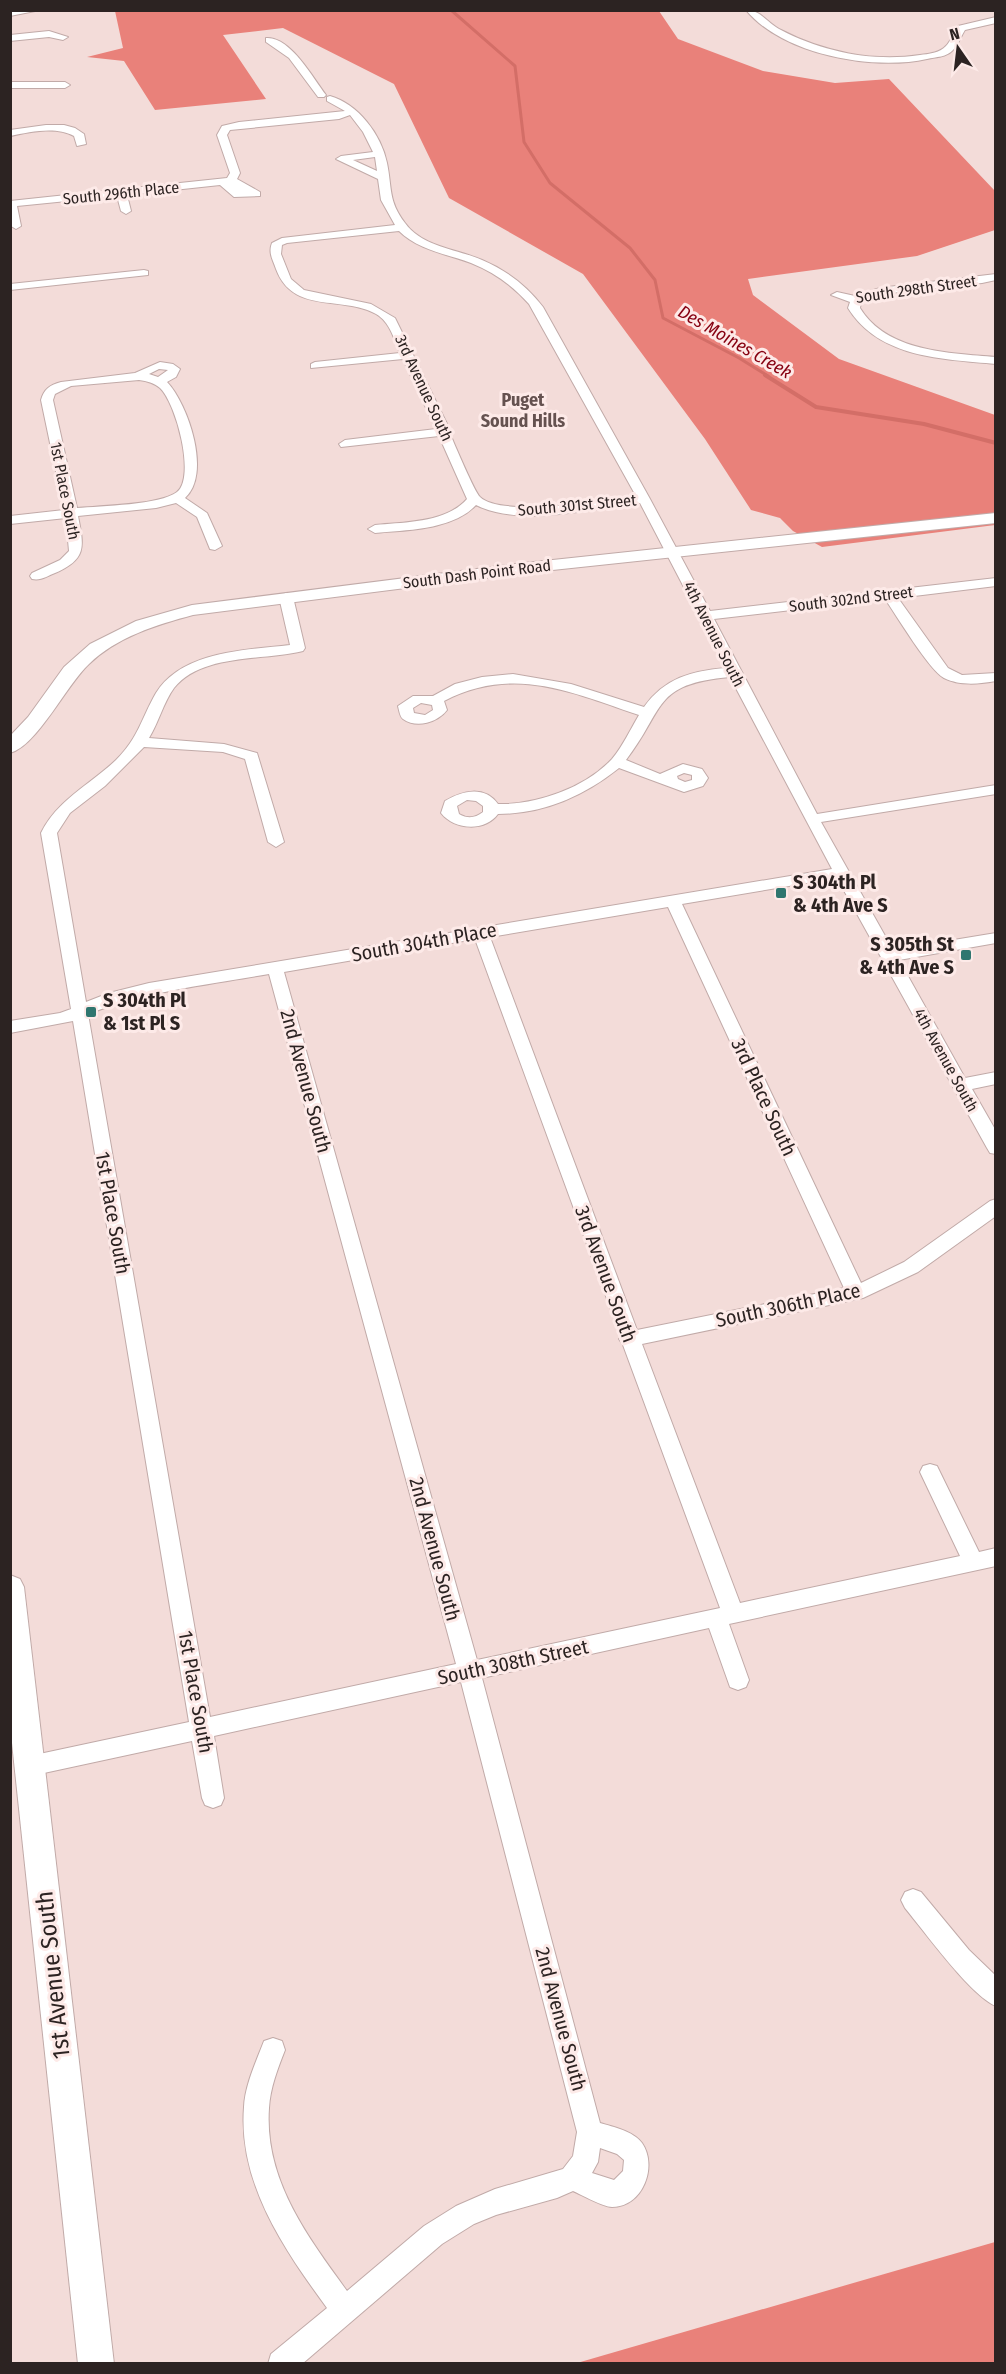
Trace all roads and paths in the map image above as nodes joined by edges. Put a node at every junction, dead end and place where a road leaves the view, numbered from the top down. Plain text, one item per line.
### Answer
1 (36, 10) edge
2 (750, 10) edge
3 (10, 13) edge
4 (996, 20) edge
5 (63, 37) dead end
6 (10, 38) edge
7 (269, 40) dead end
8 (10, 85) edge
9 (65, 85) dead end
10 (346, 103) junction
11 (10, 132) edge
12 (81, 144) dead end
13 (378, 154) junction
14 (383, 177) junction
15 (121, 194) junction
16 (11, 204) edge
17 (126, 211) dead end
18 (16, 226) dead end
19 (402, 227) junction
20 (144, 273) dead end
21 (996, 277) edge
22 (10, 287) edge
23 (837, 296) dead end
24 (856, 300) junction
25 (409, 355) junction
26 (996, 362) edge
27 (315, 366) dead end
28 (137, 377) junction
29 (155, 380) junction
30 (445, 432) junction
31 (345, 444) dead end
32 (175, 498) junction
33 (474, 499) junction
34 (644, 499) junction
35 (70, 513) junction
36 (996, 518) edge
37 (10, 520) edge
38 (375, 529) dead end
39 (215, 546) dead end
40 (672, 554) junction
41 (37, 576) dead end
42 (996, 582) edge
43 (889, 595) junction
44 (286, 597) junction
45 (706, 616) junction
46 (734, 672) junction
47 (996, 677) edge
48 (434, 701) dead end
49 (646, 713) junction
50 (140, 742) junction
51 (10, 747) edge
52 (618, 762) junction
53 (669, 779) dead end
54 (996, 789) edge
55 (492, 810) dead end
56 (812, 819) junction
57 (276, 842) dead end
58 (843, 872) junction
59 (673, 901) junction
60 (480, 932) junction
61 (996, 938) edge
62 (888, 956) junction
63 (275, 968) junction
64 (79, 1013) junction
65 (10, 1027) edge
66 (996, 1078) edge
67 (961, 1085) junction
68 (996, 1149) edge
69 (996, 1206) edge
70 (856, 1293) junction
71 (629, 1339) junction
72 (930, 1472) dead end
73 (996, 1557) edge
74 (973, 1562) junction
75 (10, 1587) edge
76 (724, 1616) junction
77 (469, 1671) junction
78 (738, 1680) dead end
79 (202, 1728) junction
80 (30, 1766) junction
81 (213, 1798) dead end
82 (913, 1900) dead end
83 (996, 1994) edge
84 (273, 2050) dead end
85 (589, 2143) junction
86 (572, 2178) junction
87 (345, 2310) junction
88 (96, 2364) edge
89 (282, 2364) edge

1 - 3 street
2 - 4 street
5 - 6 street
7 - 10 street
8 - 9 street
10 - 13 street, 4th Avenue South
10 - 15 street, South 296th Place
11 - 12 street
13 - 14 street, 4th Avenue South
13 - 14 street
14 - 19 street, 4th Avenue South
15 - 16 street, South 296th Place
15 - 17 street
16 - 18 street
19 - 25 street, 3rd Avenue South
19 - 34 street, 4th Avenue South
20 - 22 street
21 - 24 street, South 298th Street
23 - 24 street, South 298th Street
24 - 26 street
25 - 27 street
25 - 30 street, 3rd Avenue South
28 - 29 street
28 - 29 street
28 - 35 street, 1st Place South
29 - 32 street
30 - 31 street
30 - 33 street, 3rd Avenue South
32 - 35 street
32 - 39 street
33 - 34 street, South 301st Street
33 - 38 street
34 - 40 street, 4th Avenue South
35 - 37 street
35 - 41 street, 1st Place South
36 - 40 main road, South Dash Point Road
40 - 44 main road, South Dash Point Road
40 - 45 street, 4th Avenue South
42 - 43 street, South 302nd Street
43 - 45 street, South 302nd Street
43 - 47 street
44 - 50 street, 1st Place South
44 - 51 main road, South Dash Point Road
45 - 46 street, 4th Avenue South
46 - 49 street
46 - 56 street, 4th Avenue South
48 - 49 street
49 - 52 street
50 - 57 street
50 - 64 street, 1st Place South
52 - 53 street
52 - 55 street
54 - 56 street
56 - 58 street, 4th Avenue South
58 - 59 street, South 304th Place
58 - 62 street, 4th Avenue South
59 - 60 street, South 304th Place
59 - 70 street, 3rd Place South
60 - 63 street, South 304th Place
60 - 71 street, 3rd Avenue South
61 - 62 street
62 - 67 street, 4th Avenue South
63 - 64 street, South 304th Place
63 - 77 street, 2nd Avenue South
64 - 65 street, South 304th Place
64 - 79 street, 1st Place South
66 - 67 street
67 - 68 street, 4th Avenue South
69 - 70 street, South 306th Place
70 - 71 street, South 306th Place
71 - 76 street, 3rd Avenue South
72 - 74 street
73 - 74 street, South 308th Street
74 - 76 street, South 308th Street
75 - 80 main road, 1st Avenue South
76 - 77 street, South 308th Street
76 - 78 street, 3rd Avenue South
77 - 79 street, South 308th Street
77 - 85 street, 2nd Avenue South
79 - 80 street, South 308th Street
79 - 81 street, 1st Place South
80 - 88 main road, 1st Avenue South
82 - 83 street
84 - 87 street
85 - 86 street
85 - 86 street
86 - 87 street
87 - 89 street

